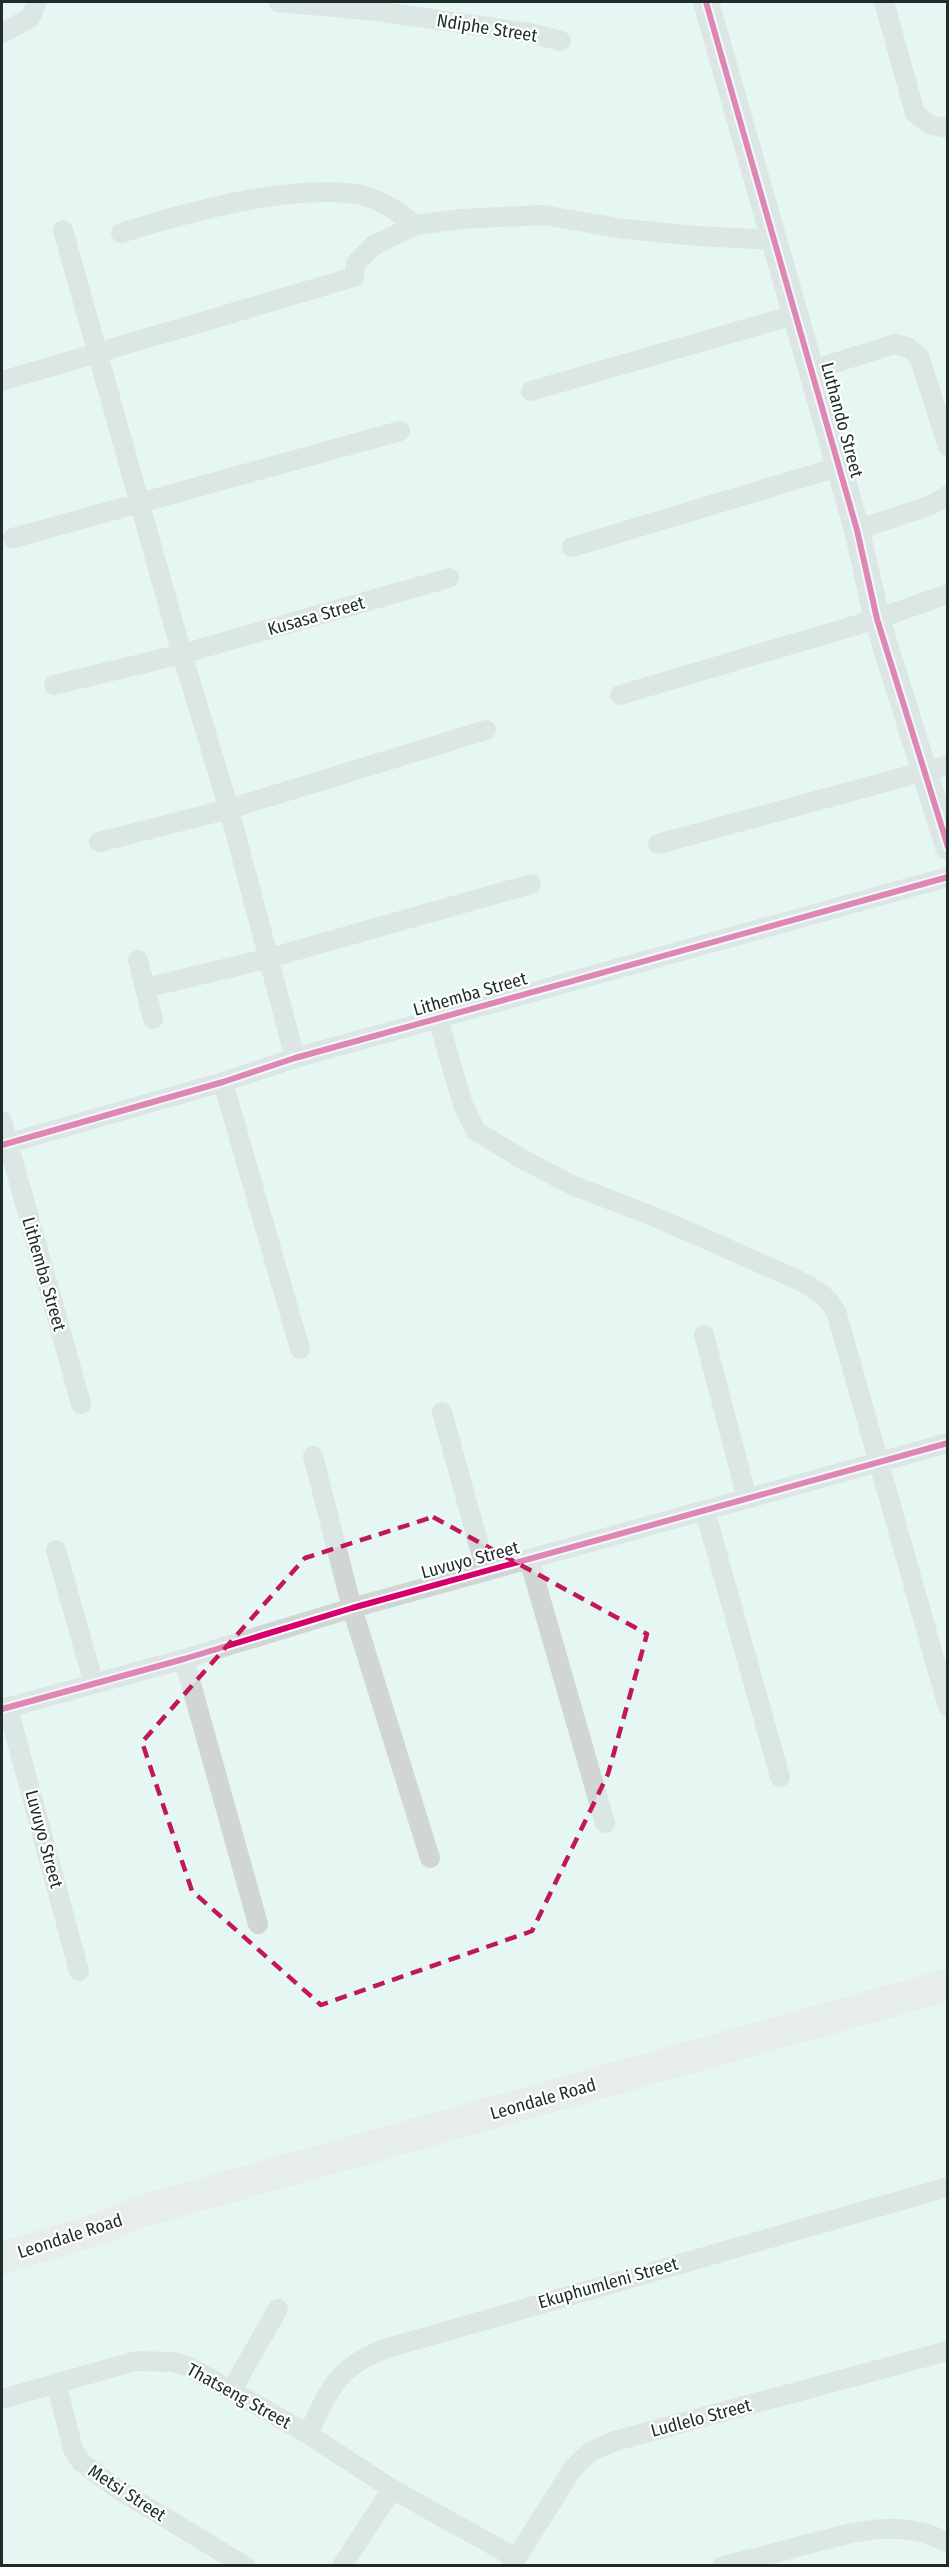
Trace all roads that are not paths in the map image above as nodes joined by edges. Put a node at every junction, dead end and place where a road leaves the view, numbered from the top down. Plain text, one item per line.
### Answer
1 (37, 2) edge
2 (278, 2) edge
3 (706, 2) edge
4 (884, 2) edge
5 (377, 6) edge
6 (2, 33) edge
7 (561, 41) dead end
8 (948, 128) edge
9 (416, 225) junction
10 (63, 230) dead end
11 (121, 233) dead end
12 (775, 240) junction
13 (797, 314) junction
14 (97, 351) junction
15 (812, 370) junction
16 (2, 381) edge
17 (531, 392) dead end
18 (400, 431) dead end
19 (948, 447) edge
20 (838, 467) junction
21 (948, 495) edge
22 (140, 504) junction
23 (857, 530) junction
24 (13, 538) dead end
25 (572, 547) dead end
26 (449, 578) dead end
27 (948, 594) edge
28 (877, 619) junction
29 (182, 654) junction
30 (54, 685) dead end
31 (620, 695) dead end
32 (486, 730) dead end
33 (936, 768) edge
34 (229, 808) junction
35 (99, 842) dead end
36 (658, 844) dead end
37 (948, 847) edge
38 (948, 877) edge
39 (531, 884) dead end
40 (270, 958) junction
41 (138, 960) dead end
42 (145, 988) junction
43 (153, 1019) dead end
44 (438, 1019) junction
45 (295, 1058) junction
46 (223, 1082) junction
47 (2, 1121) edge
48 (5, 1144) edge
49 (704, 1335) dead end
50 (300, 1349) dead end
51 (81, 1404) dead end
52 (442, 1412) dead end
53 (948, 1443) edge
54 (312, 1456) dead end
55 (878, 1463) junction
56 (747, 1498) junction
57 (705, 1511) junction
58 (56, 1550) dead end
59 (529, 1559) junction
60 (486, 1571) junction
61 (352, 1608) junction
62 (184, 1659) junction
63 (94, 1684) junction
64 (948, 1707) edge
65 (4, 1709) edge
66 (780, 1777) dead end
67 (605, 1824) dead end
68 (430, 1858) dead end
69 (258, 1924) dead end
70 (79, 1971) dead end
71 (948, 1985) edge
72 (948, 2187) edge
73 (139, 2212) junction
74 (2, 2240) edge
75 (2, 2258) edge
76 (278, 2309) dead end
77 (948, 2351) edge
78 (56, 2383) junction
79 (231, 2391) junction
80 (2, 2399) edge
81 (308, 2434) junction
82 (392, 2489) junction
83 (948, 2543) edge
84 (513, 2562) edge
85 (757, 2562) edge
86 (245, 2565) edge
87 (342, 2565) edge
88 (723, 2565) edge

1 - 6 street
2 - 5 street, Ndiphe Street
3 - 12 street, Luthando Street
4 - 8 street
5 - 7 street, Ndiphe Street
9 - 11 street
9 - 12 street
9 - 14 street
10 - 14 street
12 - 13 street, Luthando Street
13 - 15 street, Luthando Street
13 - 17 street
14 - 16 street
14 - 22 street
15 - 19 street, Luthando Street
15 - 20 street, Luthando Street
18 - 22 street
20 - 23 street, Luthando Street
20 - 25 street, Luthando Street
21 - 23 street
22 - 24 street
22 - 29 street
23 - 28 street, Luthando Street
26 - 29 street, Kusasa Street
27 - 28 street
28 - 31 street
28 - 33 street, Luthando Street
29 - 30 street, Kusasa Street
29 - 34 street
32 - 34 street
33 - 36 street
33 - 37 street, Luthando Street
34 - 35 street
34 - 40 street
38 - 44 street, Lithemba Street
39 - 40 street
40 - 42 street
40 - 45 street
41 - 42 street
42 - 43 street
44 - 45 street, Lithemba Street
44 - 55 street, Lithemba Street
45 - 46 street, Lithemba Street
46 - 48 street, Lithemba Street
46 - 50 street
47 - 48 street, Lithemba Street
48 - 51 street, Lithemba Street
49 - 56 street
52 - 60 street
53 - 55 street, Luvuyo Street
54 - 61 street
55 - 56 street, Luvuyo Street
55 - 64 street
56 - 57 street, Luvuyo Street
57 - 59 street, Luvuyo Street
57 - 66 street
58 - 63 street
59 - 60 street, Luvuyo Street
59 - 67 street, Luvuyo Street
60 - 61 street, Luvuyo Street
61 - 62 street, Luvuyo Street
61 - 68 street
62 - 63 street, Luvuyo Street
62 - 69 street
63 - 65 street, Luvuyo Street
65 - 70 street, Luvuyo Street
71 - 73 main road, Leondale Road
72 - 81 street, Ekuphumleni Street
73 - 74 main road, Leondale Road
73 - 75 main road, Leondale Road
76 - 79 street
77 - 84 street, Ludlelo Street
78 - 79 street, Thatseng Street
78 - 80 street, Thatseng Street
78 - 86 street, Metsi Street
79 - 81 street, Thatseng Street
81 - 82 street, Thatseng Street
82 - 84 street, Thatseng Street
82 - 87 street
83 - 85 street
85 - 88 street

